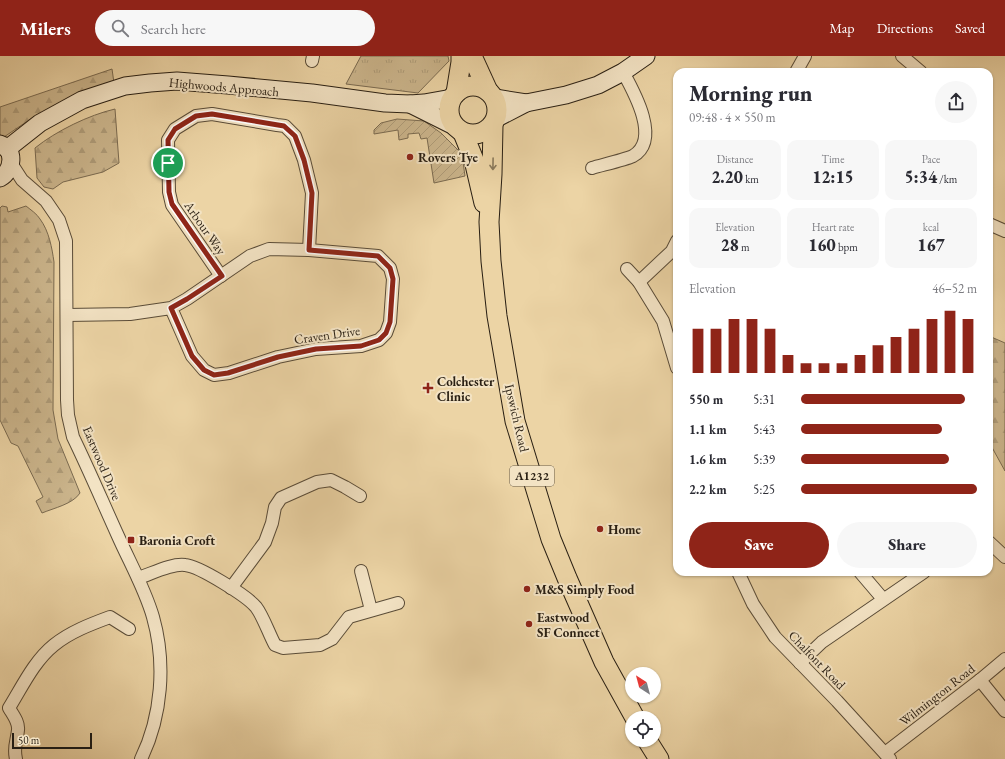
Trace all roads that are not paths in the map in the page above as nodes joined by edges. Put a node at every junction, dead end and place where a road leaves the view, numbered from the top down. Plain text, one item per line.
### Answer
1 (461, 56) edge
2 (472, 56) edge
3 (646, 56) edge
4 (805, 56) edge
5 (903, 56) edge
6 (798, 68) edge
7 (916, 68) edge
8 (623, 72) junction
9 (492, 94) junction
10 (454, 95) junction
11 (526, 103) junction
12 (410, 104) junction
13 (495, 122) junction
14 (459, 129) junction
15 (4, 166) edge
16 (592, 168) dead end
17 (489, 217) junction
18 (993, 226) edge
19 (1005, 231) edge
20 (673, 249) edge
21 (309, 250) junction
22 (627, 270) dead end
23 (222, 276) junction
24 (639, 282) junction
25 (171, 308) junction
26 (67, 315) junction
27 (673, 351) edge
28 (360, 496) dead end
29 (993, 546) edge
30 (1005, 557) edge
31 (361, 571) dead end
32 (740, 576) edge
33 (863, 576) edge
34 (918, 576) edge
35 (138, 578) junction
36 (231, 588) junction
37 (883, 599) junction
38 (398, 603) dead end
39 (371, 610) junction
40 (129, 629) dead end
41 (1005, 659) edge
42 (800, 663) junction
43 (980, 680) junction
44 (5, 708) edge
45 (631, 711) edge
46 (1005, 711) edge
47 (651, 747) edge
48 (887, 756) edge
49 (16, 759) edge
50 (141, 759) edge
51 (659, 759) edge

1 - 10 main road, A1232
2 - 9 main road, A1232
3 - 8 street
4 - 6 street
5 - 7 street
8 - 11 street
8 - 16 street
9 - 10 main road
9 - 11 street
9 - 13 main road, A1232
10 - 12 street, Highwoods Approach
10 - 14 main road, A1232
11 - 13 street
12 - 14 street, Highwoods Approach
12 - 15 street, Highwoods Approach
13 - 14 main road
13 -> 17 main road, Ipswich Road / A1232
14 - 17 main road, Ipswich Road / A1232
15 - 26 street, Eastwood Drive
17 - 45 main road, Ipswich Road / A1232
18 - 19 street
20 - 24 street
21 - 23 street, Craven Drive
21 - 23 street, Arbour Way
21 - 25 street, Craven Drive
22 - 24 street
23 - 25 street, Craven Drive
24 - 27 street
25 - 26 street, Craven Drive
26 - 35 street, Eastwood Drive
28 - 36 street
29 - 30 street
31 - 39 street
32 - 42 street, Chalfont Road
33 - 37 street
34 - 37 street
35 - 36 street
35 - 50 street, Eastwood Drive
36 - 39 street
37 - 42 street
38 - 39 street
40 - 44 street
41 - 43 street, Wilmington Road
42 - 48 street, Chalfont Road
43 - 46 street
43 - 48 street, Wilmington Road
44 - 49 street
47 - 51 main road

